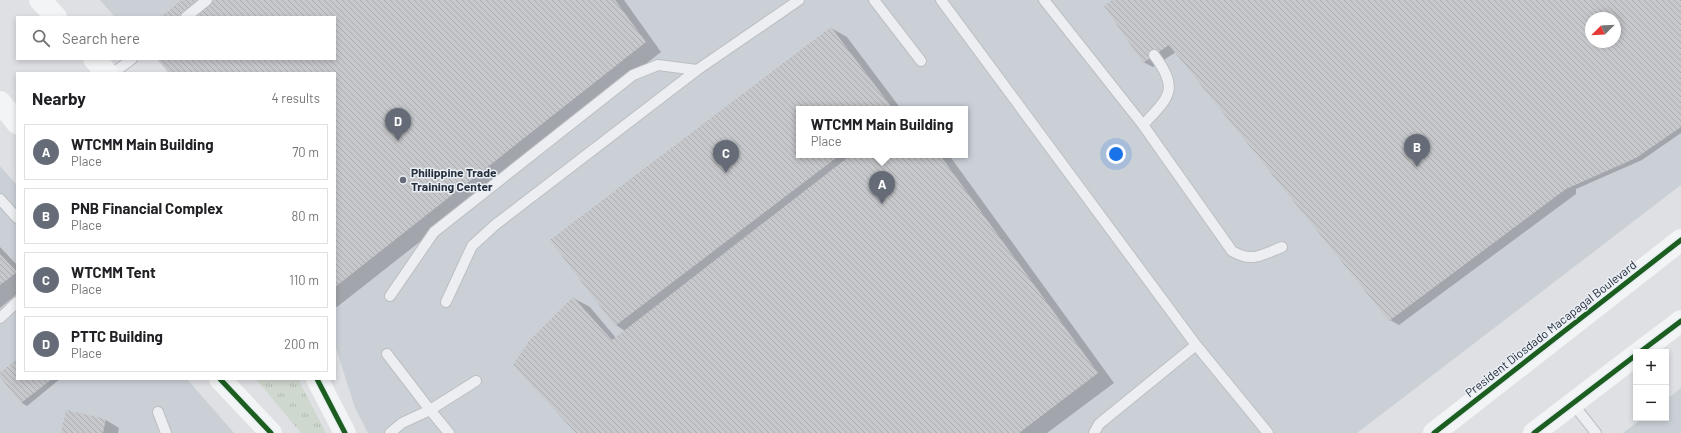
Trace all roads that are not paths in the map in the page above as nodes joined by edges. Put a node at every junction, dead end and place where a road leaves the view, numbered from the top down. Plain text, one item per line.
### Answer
1 (40, 0) edge
2 (207, 0) edge
3 (799, 0) edge
4 (874, 0) edge
5 (941, 0) edge
6 (1044, 0) edge
7 (55, 16) edge
8 (187, 16) edge
9 (1154, 55) dead end
10 (95, 60) edge
11 (131, 60) edge
12 (921, 61) dead end
13 (697, 70) junction
14 (105, 72) edge
15 (114, 72) edge
16 (0, 102) edge
17 (16, 121) edge
18 (1143, 125) junction
19 (0, 199) edge
20 (16, 217) edge
21 (1681, 240) edge
22 (1282, 248) dead end
23 (390, 296) dead end
24 (446, 302) dead end
25 (16, 303) edge
26 (0, 318) edge
27 (1681, 321) edge
28 (1196, 345) junction
29 (1644, 349) edge
30 (387, 354) dead end
31 (1633, 357) edge
32 (221, 380) edge
33 (318, 380) edge
34 (476, 381) dead end
35 (1573, 404) junction
36 (430, 410) junction
37 (158, 412) dead end
38 (166, 433) edge
39 (271, 433) edge
40 (345, 433) edge
41 (390, 433) edge
42 (449, 433) edge
43 (1094, 433) edge
44 (1268, 433) edge
45 (1434, 433) edge
46 (1534, 433) edge
47 (1596, 433) edge

1 - 7 main road
2 - 8 lane
3 - 13 lane
4 - 12 lane
5 - 28 lane
6 - 18 lane
9 - 18 lane
10 - 14 main road
11 - 15 lane
13 - 23 lane
13 - 24 lane
16 - 17 main road
18 - 22 lane
19 - 20 lane
21 - 45 main road, President Diosdado Macapagal Boulevard
25 - 26 lane
27 - 29 main road
28 - 43 lane
28 - 44 lane
30 - 36 lane
31 - 35 main road
32 - 39 main road
33 - 40 main road
34 - 36 lane
35 - 46 main road
35 - 47 lane
36 - 41 lane
36 - 42 lane
37 - 38 lane

